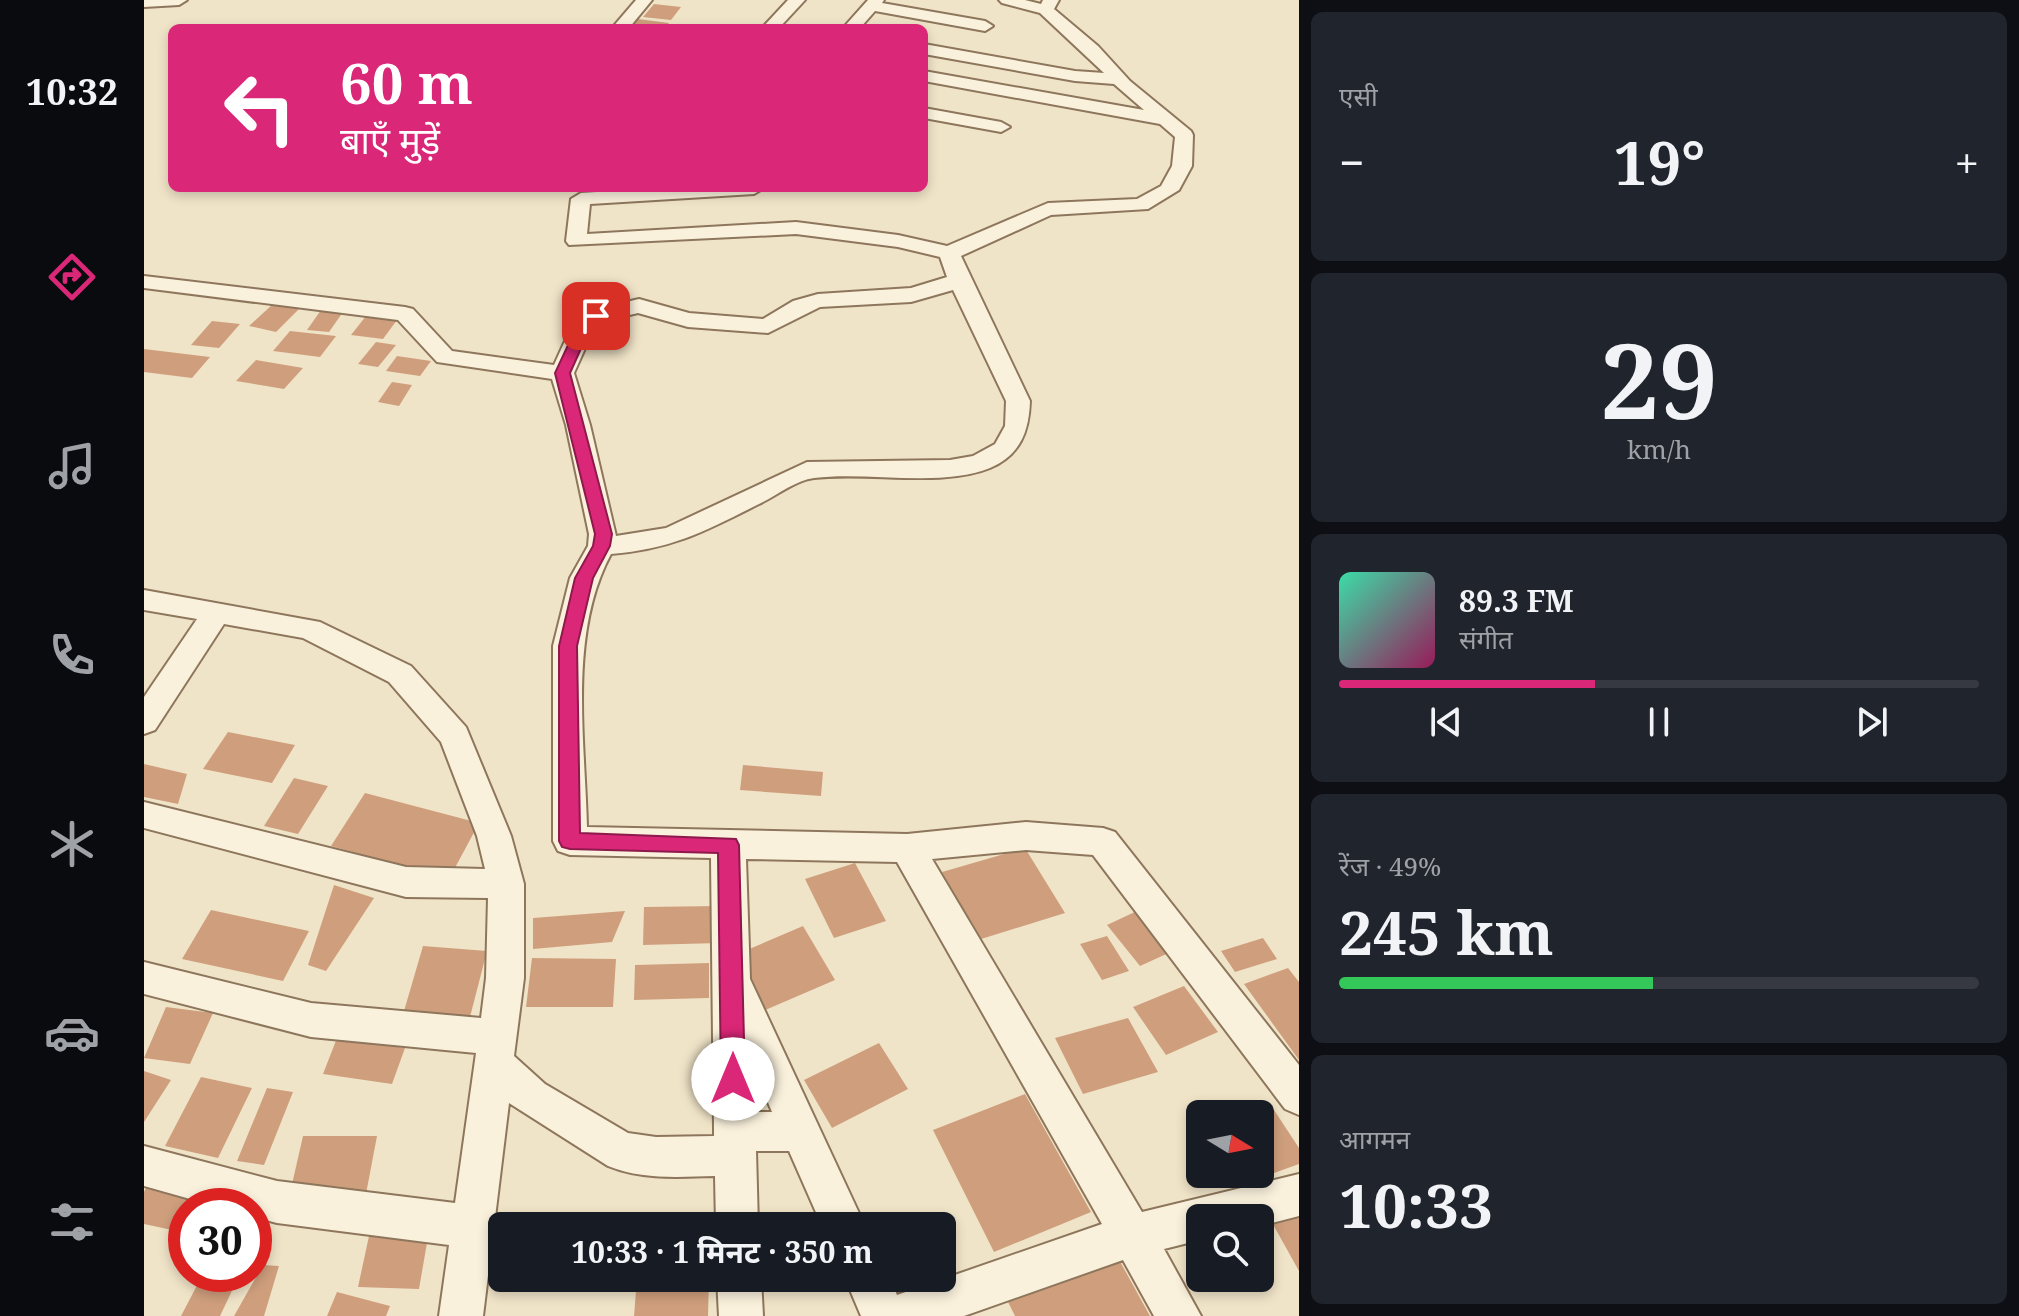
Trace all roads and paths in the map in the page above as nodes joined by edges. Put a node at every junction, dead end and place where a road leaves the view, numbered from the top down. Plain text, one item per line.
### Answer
1 (179, 0) edge
2 (644, 0) edge
3 (797, 0) edge
4 (1007, 0) edge
5 (144, 2) edge
6 (874, 3) edge
7 (1049, 5) edge
8 (942, 19) junction
9 (623, 24) edge
10 (774, 24) edge
11 (855, 24) edge
12 (985, 26) dead end
13 (928, 35) edge
14 (928, 50) edge
15 (928, 77) edge
16 (1118, 79) junction
17 (928, 114) edge
18 (1167, 120) junction
19 (1001, 127) dead end
20 (762, 196) edge
21 (796, 228) junction
22 (949, 253) junction
23 (959, 280) junction
24 (144, 282) edge
25 (562, 373) junction
26 (602, 546) junction
27 (144, 600) edge
28 (218, 611) junction
29 (144, 722) edge
30 (144, 815) edge
31 (728, 845) junction
32 (907, 848) junction
33 (506, 884) junction
34 (144, 978) edge
35 (733, 980) junction
36 (495, 1050) junction
37 (1298, 1093) edge
38 (801, 1131) junction
39 (733, 1144) junction
40 (144, 1166) edge
41 (1299, 1195) edge
42 (1263, 1204) edge
43 (736, 1212) edge
44 (838, 1212) edge
45 (1186, 1223) edge
46 (472, 1227) junction
47 (1131, 1236) junction
48 (740, 1292) edge
49 (873, 1292) edge
50 (461, 1316) edge
51 (741, 1316) edge
52 (884, 1316) edge
53 (901, 1316) edge
54 (1179, 1316) edge

1 - 5 street
2 - 9 street
3 - 10 street
4 - 7 street
6 - 8 street
6 - 11 street
7 - 16 street
8 - 12 street
8 - 13 street
14 - 16 street
15 - 18 street
16 - 18 street
17 - 19 street
18 - 22 street
20 - 21 street
20 - 21 street
21 - 22 street
22 - 23 street
23 - 25 street
23 - 26 street
24 - 25 street
25 - 26 street
26 - 31 street
27 - 28 street
28 - 29 street
28 - 33 street
30 - 33 street
31 - 32 street
31 - 35 street
32 - 37 street
32 - 47 street
33 - 36 street
34 - 36 street
35 - 38 street
35 - 39 street
36 - 39 street
36 - 46 street
38 - 39 street
38 - 44 street
39 - 43 street
40 - 46 street
41 - 42 street
45 - 47 street
46 - 50 street
47 - 53 street
47 - 54 street
48 - 51 street
49 - 52 street

